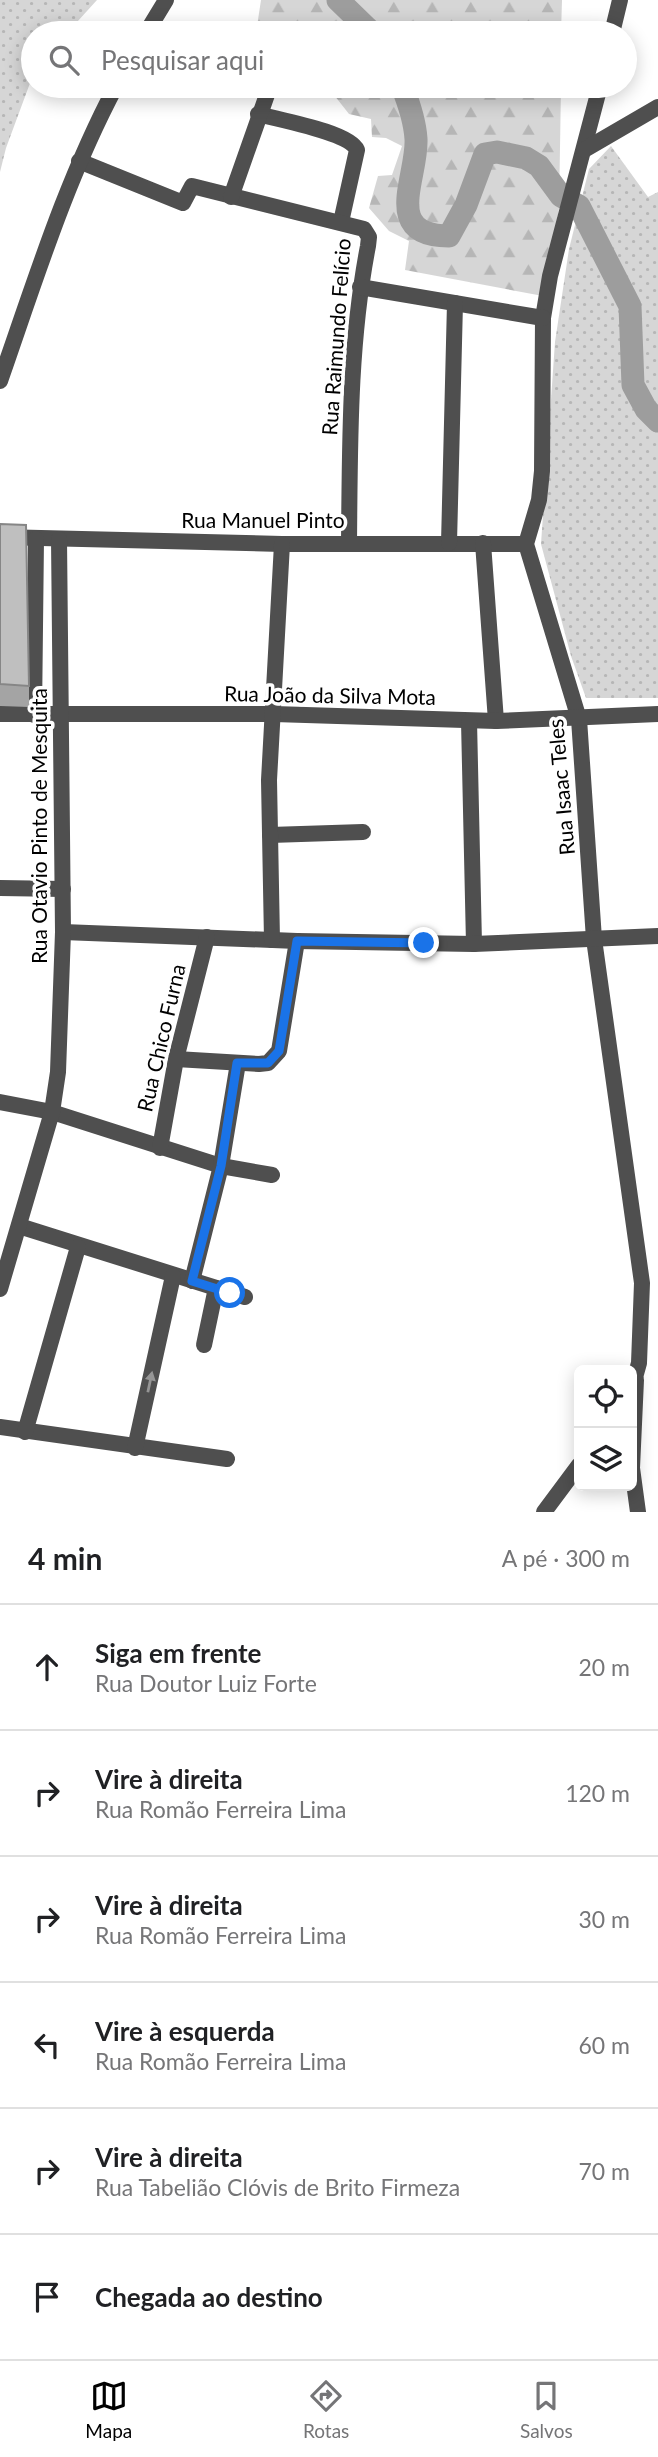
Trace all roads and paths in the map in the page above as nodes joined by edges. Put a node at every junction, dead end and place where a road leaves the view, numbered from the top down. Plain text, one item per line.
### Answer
1 (166, 0) edge
2 (620, 0) edge
3 (153, 21) edge
4 (615, 21) edge
5 (110, 98) edge
6 (265, 98) edge
7 (597, 98) edge
8 (658, 107) edge
9 (258, 114) junction
10 (584, 150) junction
11 (79, 161) junction
12 (230, 197) junction
13 (341, 222) junction
14 (360, 287) junction
15 (455, 303) junction
16 (543, 318) junction
17 (0, 382) edge
18 (0, 537) edge
19 (36, 539) junction
20 (59, 539) junction
21 (349, 543) junction
22 (449, 543) junction
23 (483, 543) junction
24 (282, 544) junction
25 (526, 544) junction
26 (0, 714) edge
27 (274, 714) junction
28 (658, 714) edge
29 (34, 715) junction
30 (61, 716) junction
31 (579, 719) junction
32 (469, 721) junction
33 (496, 721) junction
34 (363, 832) dead end
35 (270, 835) junction
36 (0, 888) edge
37 (63, 889) junction
38 (63, 932) junction
39 (658, 936) edge
40 (207, 937) junction
41 (594, 939) junction
42 (272, 940) junction
43 (297, 941) junction
44 (474, 944) junction
45 (176, 1059) junction
46 (237, 1063) junction
47 (0, 1102) edge
48 (52, 1112) junction
49 (160, 1148) junction
50 (221, 1166) junction
51 (272, 1174) dead end
52 (19, 1226) junction
53 (78, 1247) junction
54 (5, 1252) edge
55 (173, 1276) junction
56 (192, 1281) junction
57 (216, 1288) junction
58 (0, 1289) edge
59 (245, 1297) dead end
60 (205, 1345) dead end
61 (637, 1365) edge
62 (0, 1427) edge
63 (633, 1428) edge
64 (25, 1432) junction
65 (135, 1448) junction
66 (227, 1460) dead end
67 (574, 1472) edge
68 (544, 1512) edge
69 (638, 1512) edge

1 - 3 street
2 - 4 street
5 - 11 street
6 - 9 street
7 - 10 street
8 - 10 street
9 - 12 street
9 - 13 street
10 - 16 street
11 - 12 street, Rua Raimundo Felício
11 - 17 street
12 - 13 street, Rua Raimundo Felício
13 - 14 street, Rua Raimundo Felício
14 - 15 street
14 - 21 street, Rua Raimundo Felício
15 - 16 street
15 - 22 street
16 - 25 street
18 - 19 street, Rua Manuel Pinto
19 - 20 street, Rua Manuel Pinto
19 - 29 street, Rua Otavio Pinto de Mesquita
20 - 24 street, Rua Manuel Pinto
20 - 30 street, Rua Otavio Pinto de Mesquita
21 - 22 street, Rua Manuel Pinto
21 - 24 street, Rua Manuel Pinto
22 - 23 street, Rua Manuel Pinto
23 - 25 street, Rua Manuel Pinto
23 - 33 street
24 - 27 street
25 - 31 street, Rua Isaac Teles
26 - 29 street, Rua João da Silva Mota
27 - 30 street, Rua João da Silva Mota
27 - 32 street, Rua João da Silva Mota
27 - 35 street
28 - 31 street, Rua João da Silva Mota
29 - 30 street, Rua João da Silva Mota
30 - 37 street, Rua Otavio Pinto de Mesquita
31 - 33 street, Rua João da Silva Mota
31 - 41 street, Rua Isaac Teles
32 - 33 street, Rua João da Silva Mota
32 - 44 street
34 - 35 street
35 - 42 street
36 - 37 street
37 - 38 street, Rua Otavio Pinto de Mesquita
38 - 40 street
38 - 48 street, Rua Otavio Pinto de Mesquita
39 - 41 street
40 - 42 street
40 - 45 street, Rua Chico Furna
41 - 44 street
41 - 61 street, Rua Isaac Teles
42 - 43 street
43 - 44 street
43 - 46 street
45 - 46 street
45 - 49 street, Rua Chico Furna
46 - 50 street
47 - 48 street
48 - 49 street
48 - 52 street, Rua Otavio Pinto de Mesquita
49 - 50 street
50 - 51 street
50 - 56 street
52 - 53 street
52 - 54 street, Rua Otavio Pinto de Mesquita
53 - 55 street
53 - 64 street
54 - 58 street, Rua Otavio Pinto de Mesquita
55 - 56 street
65 -> 55 street
56 - 57 street
57 - 59 street
57 - 60 street
62 - 64 street
63 - 69 street, Rua Isaac Teles
64 - 65 street
65 - 66 street
67 - 68 street

